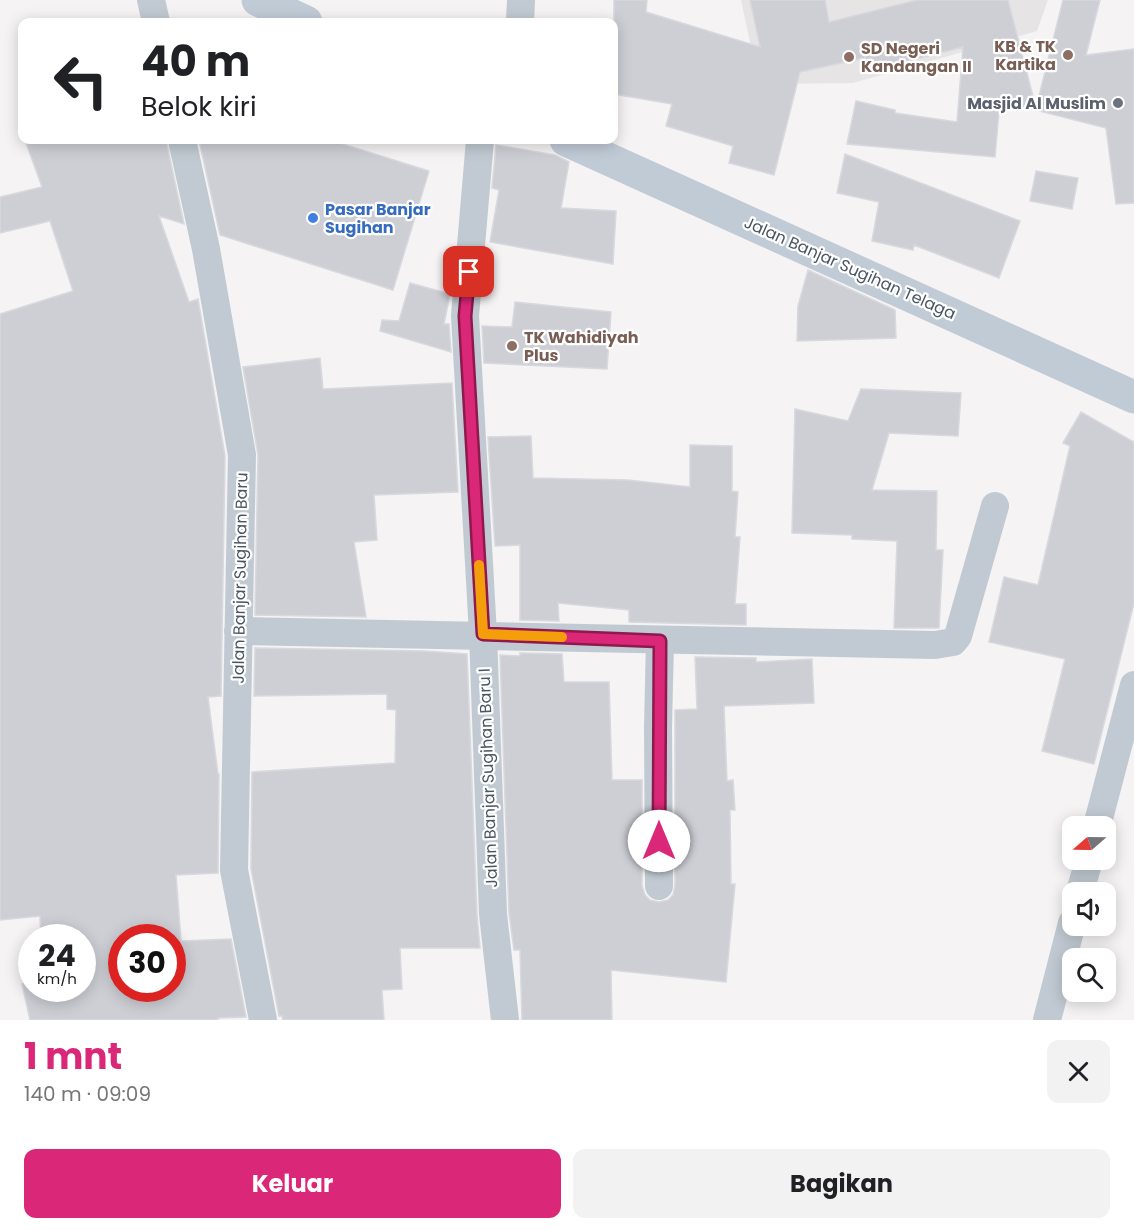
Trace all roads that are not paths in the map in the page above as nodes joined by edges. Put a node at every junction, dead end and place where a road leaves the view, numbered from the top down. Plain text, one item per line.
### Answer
1 (151, 0) edge
2 (258, 0) edge
3 (520, 0) edge
4 (155, 18) edge
5 (297, 18) edge
6 (520, 18) edge
7 (183, 144) edge
8 (480, 144) edge
9 (575, 144) edge
10 (1134, 397) edge
11 (995, 507) dead end
12 (238, 631) junction
13 (483, 634) junction
14 (660, 641) junction
15 (1134, 684) edge
16 (1100, 816) edge
17 (659, 886) dead end
18 (1069, 936) edge
19 (263, 1020) edge
20 (505, 1020) edge
21 (1047, 1020) edge

1 - 4 street
2 - 5 main road
3 - 6 street
7 - 12 street, Jalan Banjar Sugihan Baru
8 - 13 street, Jalan Banjar Sugihan Baru I
9 - 10 main road, Jalan Banjar Sugihan Telaga
11 - 14 street
12 - 13 street
12 - 19 street, Jalan Banjar Sugihan Baru
13 - 14 street
13 - 20 street, Jalan Banjar Sugihan Baru I
14 - 17 street
15 - 16 street
18 - 21 street

